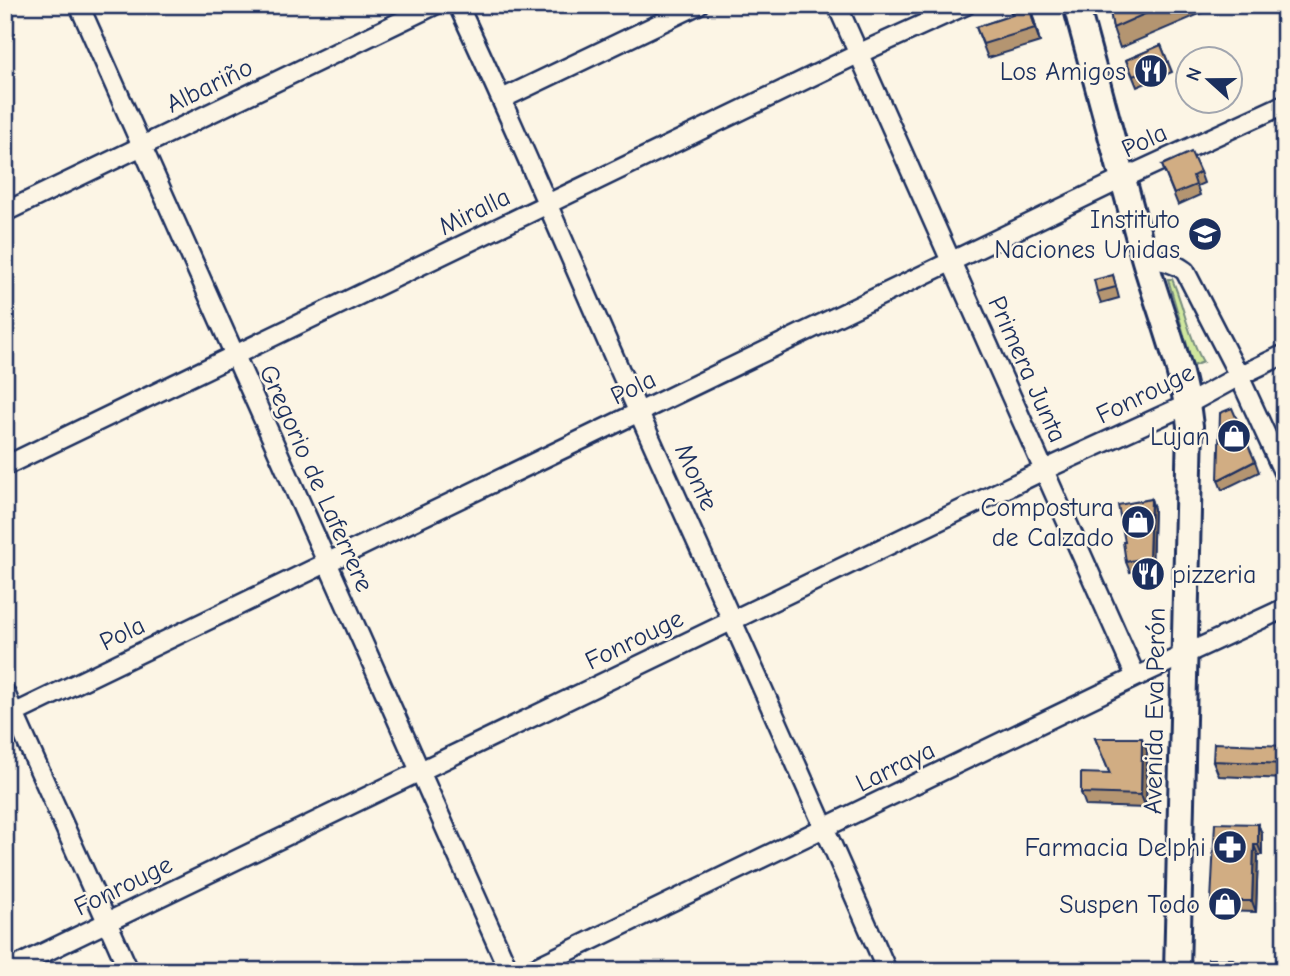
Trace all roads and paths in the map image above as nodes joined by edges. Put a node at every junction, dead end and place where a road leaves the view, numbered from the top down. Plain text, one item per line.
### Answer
1 (79, 5) edge
2 (436, 5) edge
3 (458, 5) edge
4 (698, 5) edge
5 (837, 5) edge
6 (966, 5) edge
7 (1076, 5) edge
8 (860, 53) junction
9 (502, 99) junction
10 (1285, 104) edge
11 (142, 146) junction
12 (1124, 178) junction
13 (547, 205) junction
14 (5, 212) edge
15 (1144, 258) junction
16 (953, 262) junction
17 (1285, 354) edge
18 (235, 355) junction
19 (1239, 376) junction
20 (1188, 404) junction
21 (639, 413) junction
22 (5, 466) edge
23 (1044, 470) junction
24 (1285, 476) edge
25 (326, 563) junction
26 (1285, 608) edge
27 (732, 621) junction
28 (1185, 655) junction
29 (1136, 677) junction
30 (5, 693) edge
31 (10, 716) edge
32 (419, 771) junction
33 (825, 828) junction
34 (107, 922) junction
35 (6, 971) edge
36 (129, 971) edge
37 (509, 971) edge
38 (528, 971) edge
39 (887, 971) edge
40 (1177, 971) edge

1 - 11 street, Gregorio de Laferrere
2 - 11 street, Albariño
3 - 9 street, Monte
4 - 9 street
5 - 8 street, Primera Junta
6 - 8 street, Miralla
7 - 12 main road, Avenida Eva Perón
8 - 13 street, Miralla
8 - 16 street, Primera Junta
9 - 13 street, Monte
10 - 12 street, Pola
11 - 14 street, Albariño
11 - 18 street, Gregorio de Laferrere
12 - 15 main road, Avenida Eva Perón
12 - 16 street, Pola
13 - 18 street, Miralla
13 - 21 street, Monte
15 - 19 street
15 - 20 main road, Avenida Eva Perón
16 - 21 street, Pola
16 - 23 street, Primera Junta
17 - 19 street, Fonrouge
18 - 22 street, Miralla
18 - 25 street, Gregorio de Laferrere
19 - 20 street, Fonrouge
19 - 24 street
20 - 23 street, Fonrouge
20 - 28 main road, Avenida Eva Perón
21 - 25 street, Pola
21 - 27 street, Monte
23 - 27 street, Fonrouge
23 - 29 street, Primera Junta
25 - 31 street, Pola
25 - 32 street, Gregorio de Laferrere
26 - 28 street, Larraya
27 - 32 street, Fonrouge
27 - 33 street, Monte
28 - 29 street, Larraya
28 - 40 main road, Avenida Eva Perón
29 - 33 street, Larraya
30 - 31 street
31 - 34 street
32 - 34 street, Fonrouge
32 - 37 street, Gregorio de Laferrere
33 - 38 street, Larraya
33 - 39 street, Monte
34 - 35 street, Fonrouge
34 - 36 street

